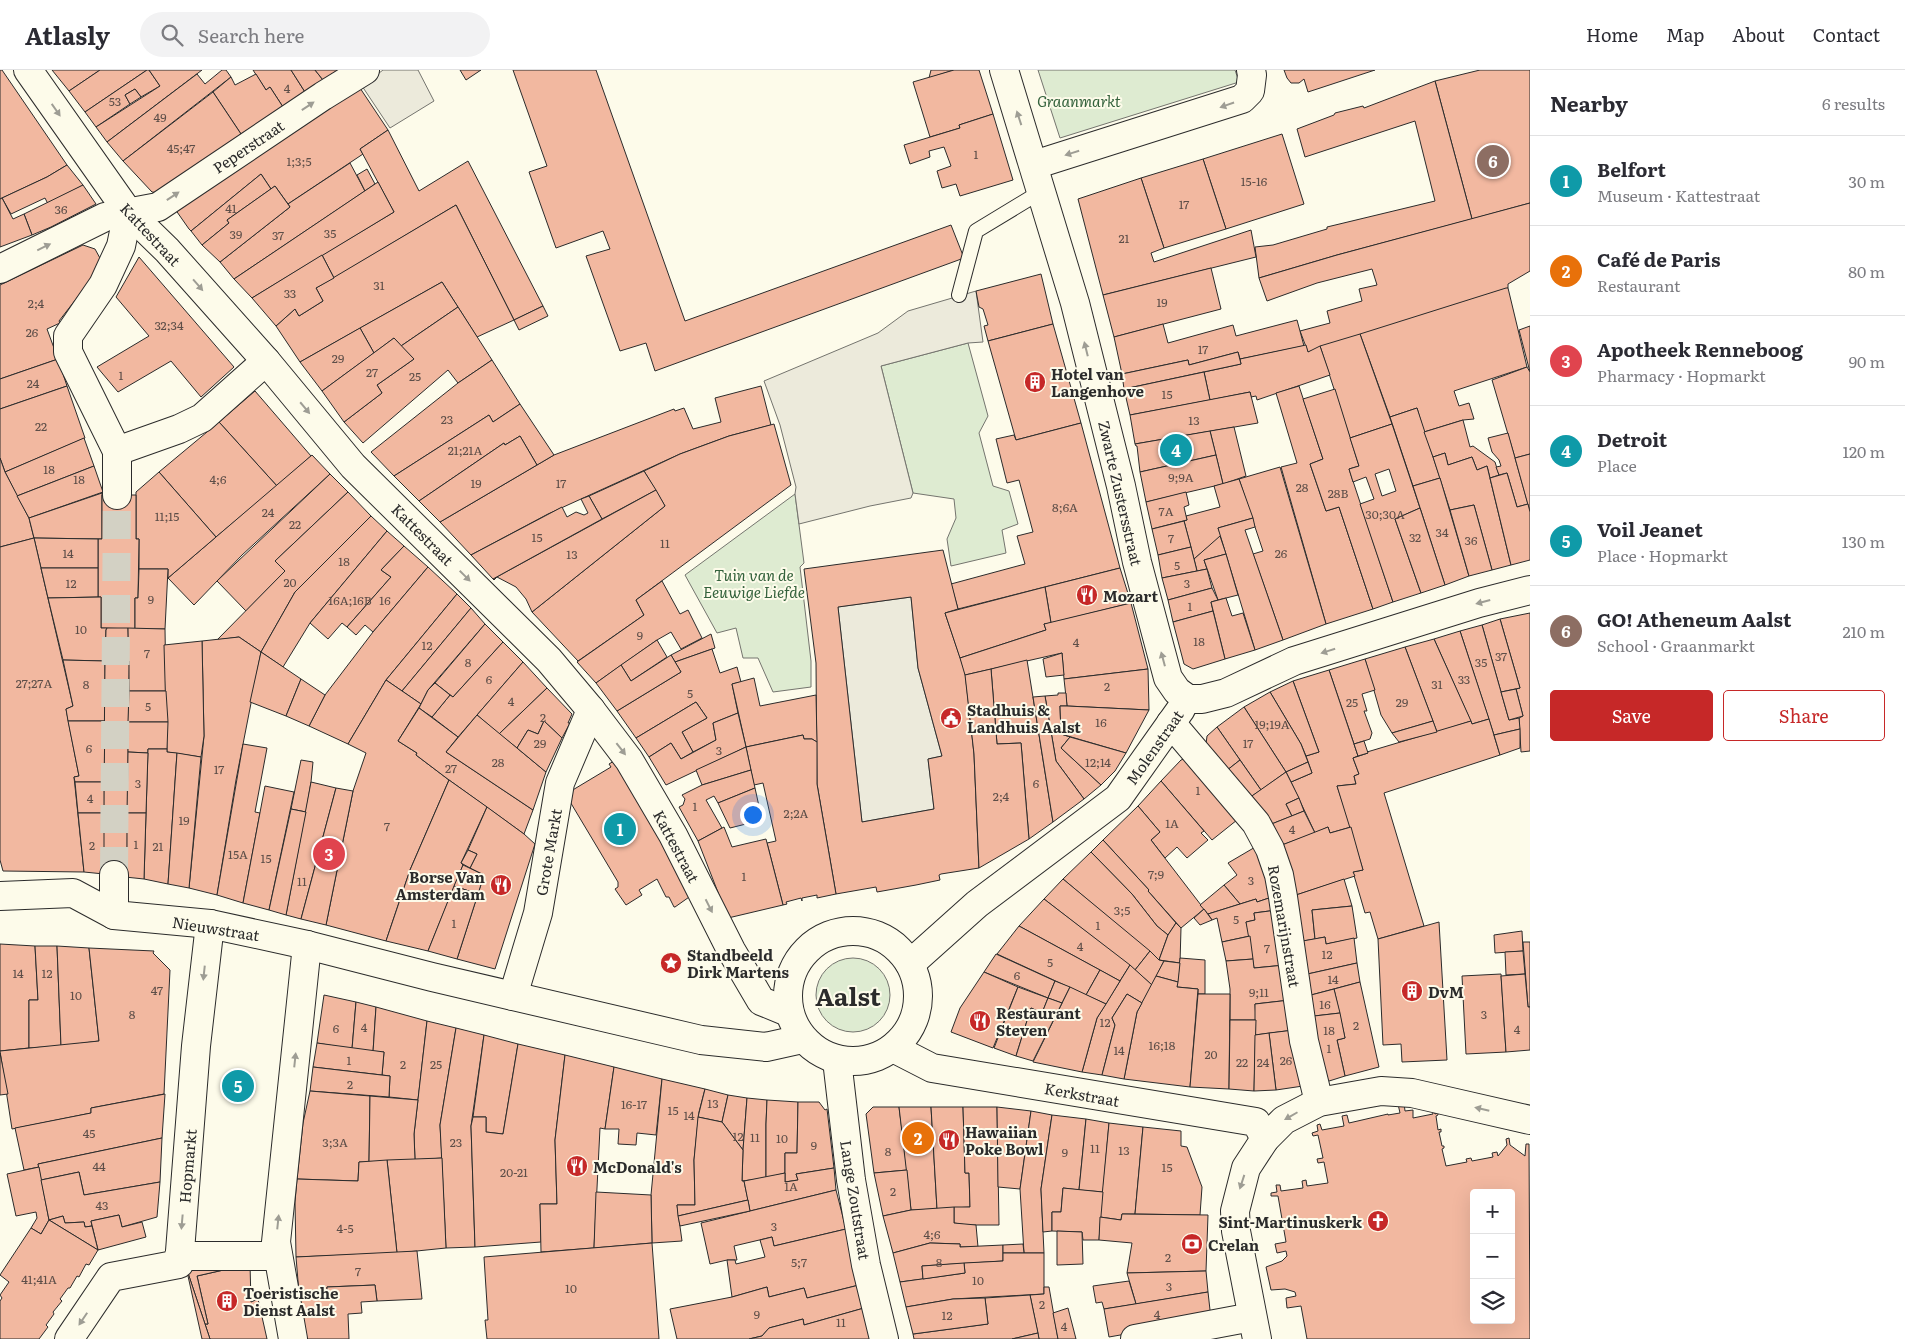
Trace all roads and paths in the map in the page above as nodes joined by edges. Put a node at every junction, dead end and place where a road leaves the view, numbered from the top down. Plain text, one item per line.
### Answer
1 (28, 70) edge
2 (365, 70) edge
3 (1004, 70) edge
4 (1250, 70) edge
5 (1034, 165) junction
6 (1042, 191) junction
7 (128, 212) junction
8 (0, 269) edge
9 (959, 295) dead end
10 (266, 361) junction
11 (117, 451) junction
12 (117, 494) tunnel mouth
13 (1530, 590) edge
14 (1188, 699) junction
15 (591, 710) junction
16 (1171, 723) junction
17 (114, 875) tunnel mouth
18 (0, 896) edge
19 (114, 915) junction
20 (210, 924) junction
21 (307, 945) junction
22 (910, 964) junction
23 (513, 996) junction
24 (788, 1012) junction
25 (802, 1039) junction
26 (893, 1048) junction
27 (837, 1060) junction
28 (1319, 1102) junction
29 (1530, 1120) edge
30 (1265, 1139) junction
31 (179, 1256) junction
32 (278, 1256) junction
33 (1254, 1328) edge
34 (69, 1339) edge
35 (293, 1339) edge
36 (884, 1339) edge
37 (1135, 1339) edge

1 -> 7 street, Kattestraat
7 -> 2 street, Peperstraat
5 -> 3 street
4 -> 5 street
5 - 6 street, Zwarte Zustersstraat
6 - 9 lane
14 -> 6 street, Zwarte Zustersstraat
8 -> 7 street, Peperstraat
7 -> 10 street, Kattestraat
7 - 11 street
10 - 11 street
10 -> 15 street, Kattestraat
11 - 12 street
13 -> 14 street, Molenstraat
14 - 16 street, Molenstraat
15 - 23 street, Grote Markt
15 -> 24 street, Kattestraat
16 - 22 street, Molenstraat
16 - 28 street, Rozemarijnstraat
17 - 19 street
18 - 19 street, Nieuwstraat
19 - 20 street, Nieuwstraat
20 - 21 street, Nieuwstraat
20 -> 31 street, Hopmarkt
21 - 23 street, Nieuwstraat
32 -> 21 street
22 - 24 street
22 - 26 street
23 - 25 street
24 - 25 street
25 - 27 street
26 - 27 street
26 - 30 street, Kerkstraat
27 - 36 street, Lange Zoutstraat
29 -> 28 street
28 -> 30 street
30 -> 33 street
31 - 32 street
31 -> 34 street
32 - 35 street
33 - 37 street

